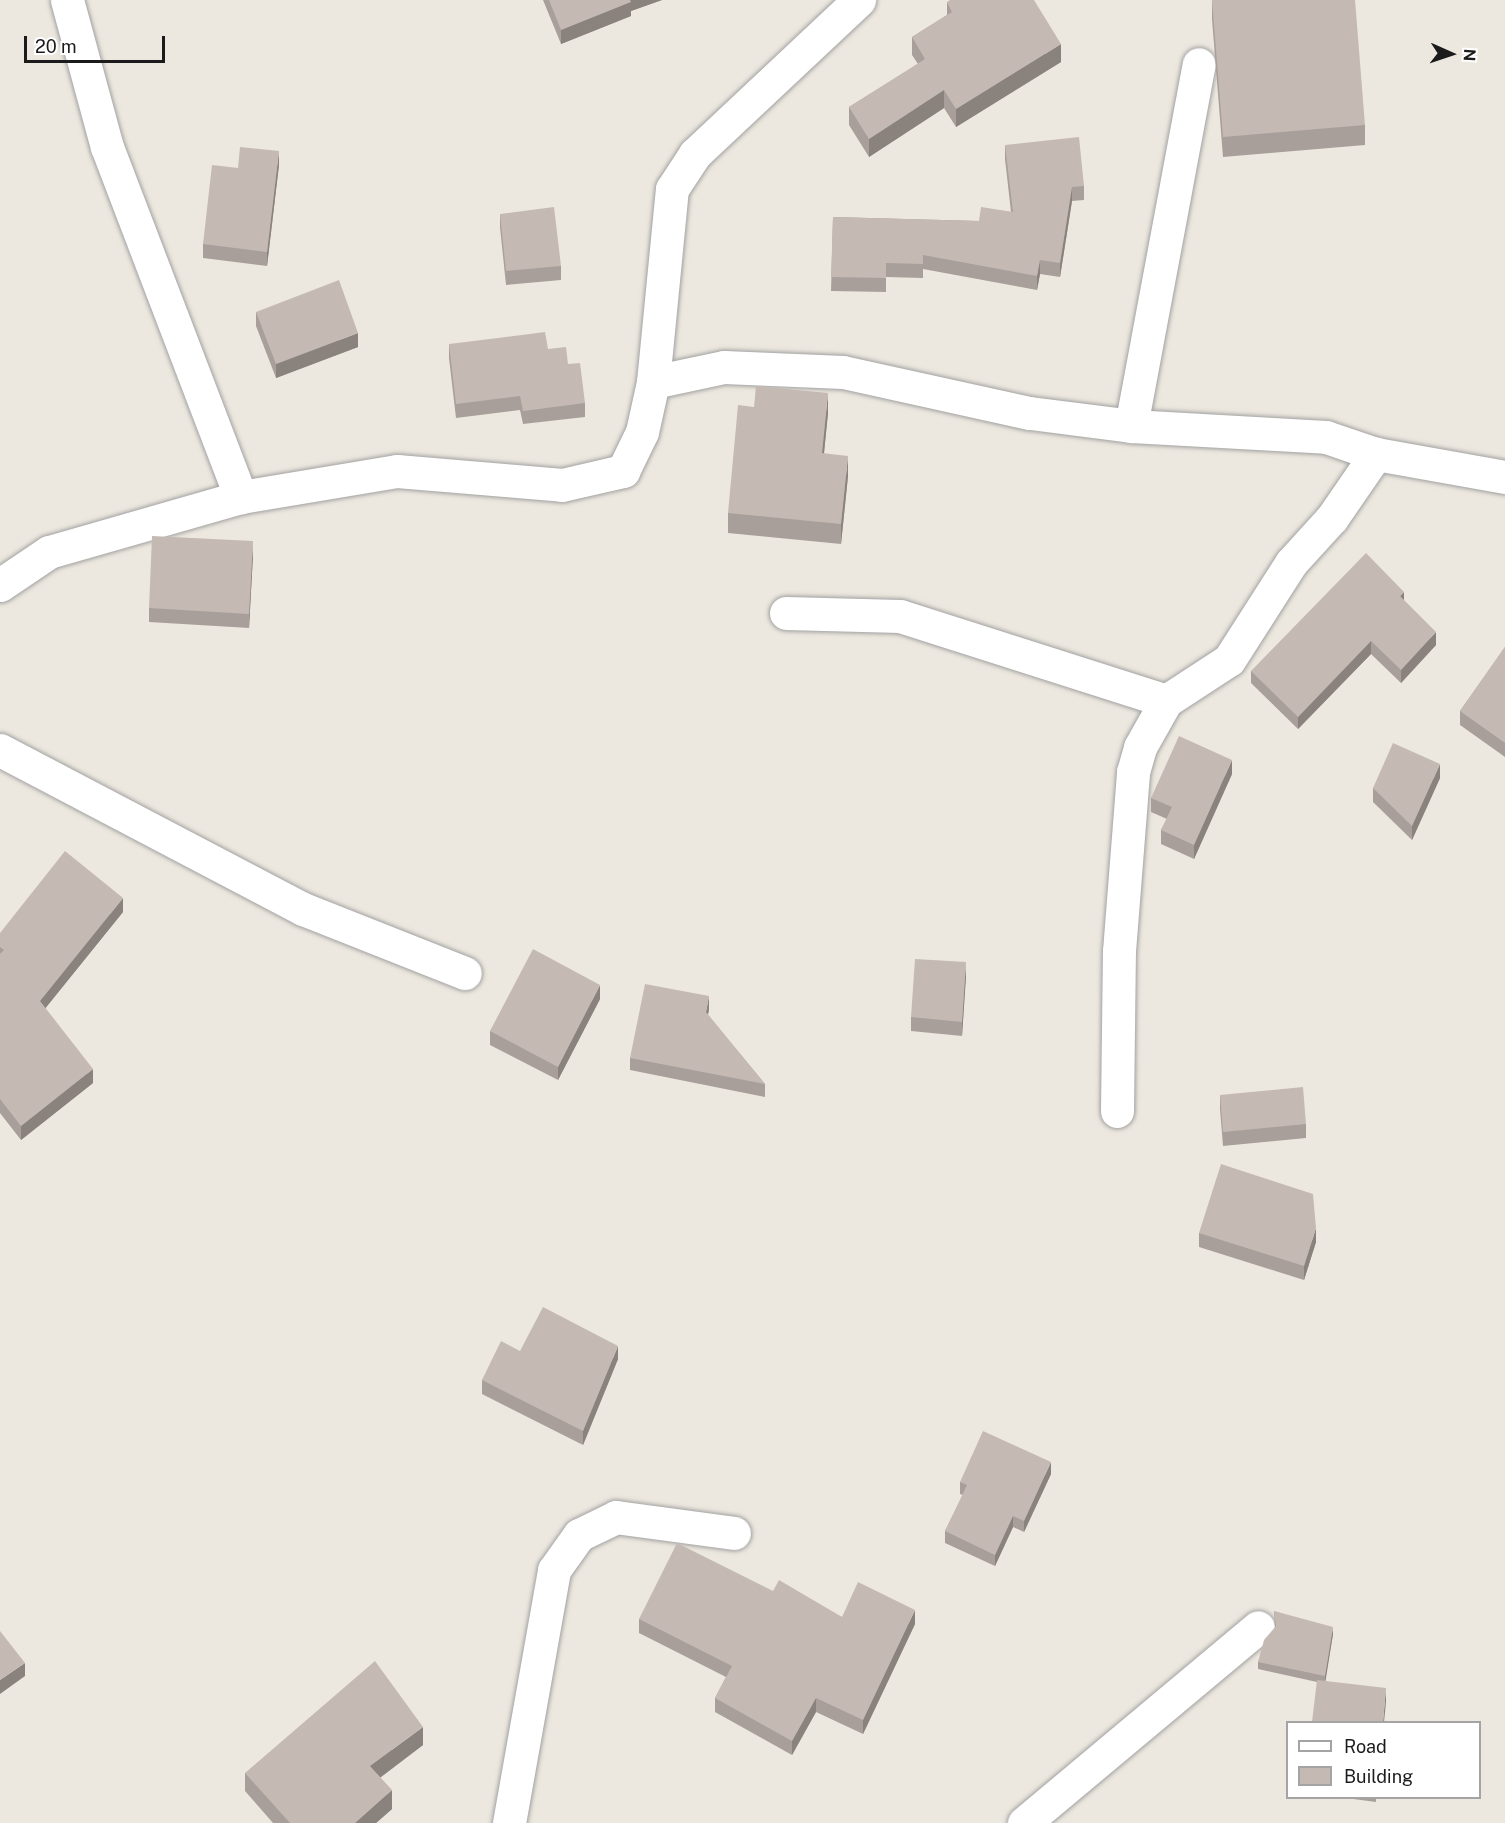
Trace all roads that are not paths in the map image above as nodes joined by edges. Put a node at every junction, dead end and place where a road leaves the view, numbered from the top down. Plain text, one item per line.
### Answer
1 (67, 0) edge
2 (859, 0) edge
3 (1199, 64) dead end
4 (653, 382) junction
5 (1131, 426) junction
6 (1376, 454) junction
7 (1505, 477) edge
8 (241, 497) junction
9 (0, 585) edge
10 (786, 613) dead end
11 (1166, 700) junction
12 (0, 750) edge
13 (465, 973) dead end
14 (1117, 1111) dead end
15 (734, 1533) dead end
16 (1258, 1627) dead end
17 (509, 1823) edge
18 (1024, 1823) edge

1 - 8 street
2 - 4 street
3 - 5 street
4 - 5 street
4 - 8 street
5 - 6 street
6 - 7 street
6 - 11 street
8 - 9 street
10 - 11 street
11 - 14 street
12 - 13 street
15 - 17 street
16 - 18 street

